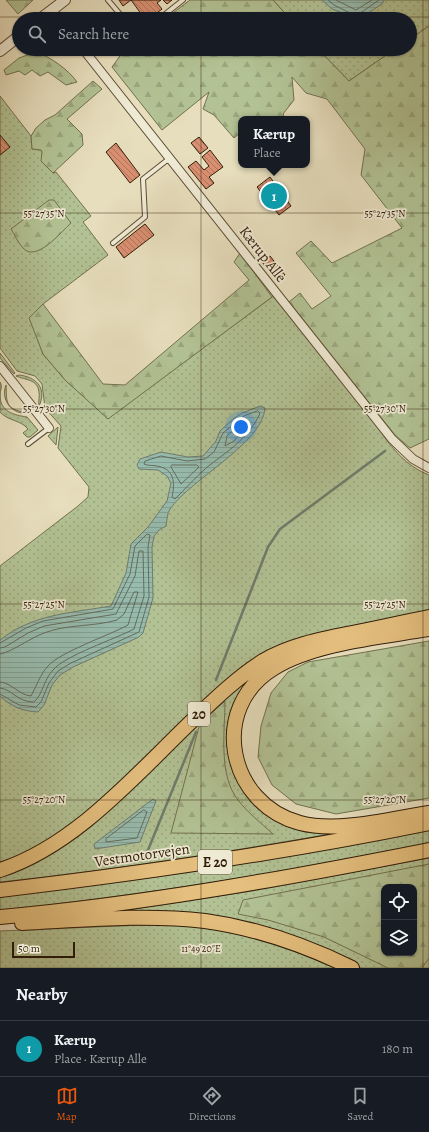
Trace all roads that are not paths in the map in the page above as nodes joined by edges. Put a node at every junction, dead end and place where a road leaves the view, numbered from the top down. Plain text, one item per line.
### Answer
1 (65, 0) edge
2 (108, 0) edge
3 (183, 0) edge
4 (52, 10) joint
5 (49, 12) edge
6 (118, 12) edge
7 (168, 12) edge
8 (12, 42) edge
9 (0, 51) edge
10 (89, 56) edge
11 (171, 160) junction
12 (113, 243) dead end
13 (0, 366) edge
14 (49, 428) joint
15 (28, 444) dead end
16 (429, 468) edge
17 (429, 617) edge
18 (429, 629) edge
19 (429, 813) edge
20 (429, 823) edge
21 (429, 850) edge
22 (0, 870) edge
23 (0, 890) edge
24 (0, 917) edge
25 (0, 925) edge
26 (352, 968) edge

1 - 4 street
2 - 6 lane
3 - 7 lane
4 - 5 street
8 - 9 street
10 - 11 street, Kærup Alle
11 - 12 lane
11 - 16 street, Kærup Alle
13 - 14 street
14 - 15 lane
17 - 22 highway, 20
18 - 19 highway
20 - 23 highway, Vestmotorvejen / E 20
21 - 24 highway, E 20
25 - 26 highway

